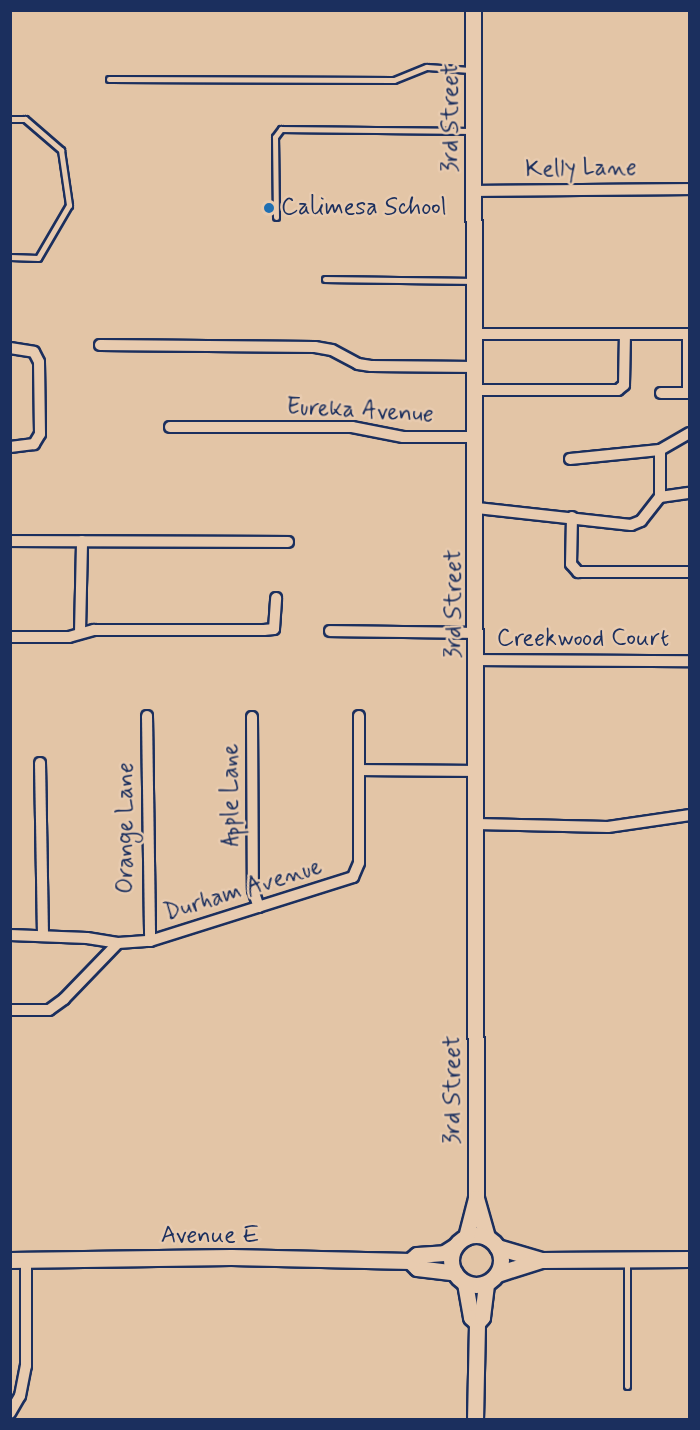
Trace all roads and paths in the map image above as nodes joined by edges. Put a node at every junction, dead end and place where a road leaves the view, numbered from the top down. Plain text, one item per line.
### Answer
1 (473, 10) edge
2 (473, 70) junction
3 (109, 79) dead end
4 (10, 119) edge
5 (472, 131) junction
6 (690, 189) edge
7 (473, 191) junction
8 (276, 217) dead end
9 (10, 257) edge
10 (325, 279) dead end
11 (475, 281) junction
12 (475, 334) junction
13 (625, 334) junction
14 (689, 334) edge
15 (100, 345) dead end
16 (10, 348) edge
17 (475, 367) junction
18 (476, 390) junction
19 (661, 393) dead end
20 (689, 393) edge
21 (170, 427) dead end
22 (690, 433) edge
23 (476, 437) junction
24 (10, 447) edge
25 (660, 450) junction
26 (570, 459) dead end
27 (690, 493) edge
28 (660, 496) junction
29 (477, 508) junction
30 (572, 517) junction
31 (10, 541) edge
32 (82, 541) junction
33 (288, 542) dead end
34 (690, 572) edge
35 (276, 598) dead end
36 (330, 631) dead end
37 (80, 632) junction
38 (476, 633) junction
39 (10, 637) edge
40 (476, 660) junction
41 (690, 661) edge
42 (147, 716) dead end
43 (359, 716) dead end
44 (252, 717) dead end
45 (40, 763) dead end
46 (360, 770) junction
47 (476, 771) junction
48 (690, 815) edge
49 (476, 824) junction
50 (259, 907) junction
51 (10, 935) edge
52 (43, 935) junction
53 (150, 941) junction
54 (118, 943) junction
55 (10, 1010) edge
56 (476, 1198) junction
57 (460, 1242) junction
58 (492, 1242) junction
59 (627, 1259) junction
60 (690, 1259) edge
61 (18, 1260) edge
62 (541, 1260) junction
63 (410, 1261) junction
64 (460, 1278) junction
65 (492, 1278) junction
66 (477, 1323) junction
67 (627, 1386) dead end
68 (10, 1413) edge
69 (475, 1419) edge

1 - 2 street, 3rd Street
2 - 3 lane
2 - 5 street, 3rd Street
4 - 9 lane
5 - 7 street, 3rd Street
5 - 8 lane
6 - 7 street, Kelly Lane
7 - 11 street, 3rd Street
10 - 11 lane
11 - 12 street, 3rd Street
12 - 13 street
12 - 17 street, 3rd Street
13 - 14 street
13 - 18 street
14 - 20 street
15 - 17 street
16 - 24 street
17 - 18 street, 3rd Street
18 - 23 street, 3rd Street
19 - 20 street
21 - 23 street, Eureka Avenue
22 - 25 street
23 - 29 street, 3rd Street
25 - 26 street
25 - 28 street
27 - 28 street
28 - 30 street
29 - 30 street
29 - 38 street, 3rd Street
30 - 34 street
31 - 32 street
32 - 33 street
32 - 37 street
35 - 37 street
36 - 38 street
37 - 39 street
38 - 40 street, 3rd Street
40 - 41 street, Creekwood Court
40 - 47 street, 3rd Street
42 - 53 street, Orange Lane
43 - 46 street, Durham Avenue
44 - 50 street, Apple Lane
45 - 52 street
46 - 47 street
46 - 50 street, Durham Avenue
47 - 49 street, 3rd Street
48 - 49 street
49 - 56 street, 3rd Street
50 - 53 street, Durham Avenue
51 - 52 street, Durham Avenue
52 - 54 street, Durham Avenue
53 - 54 street, Durham Avenue
54 - 55 street
56 - 57 street, 3rd Street
56 - 58 street, 3rd Street
57 - 58 street
57 - 63 street, Avenue E
57 - 64 street
58 - 62 street
58 - 65 street
59 - 60 street
59 - 62 street
59 - 67 lane
61 - 63 street, Avenue E
61 - 68 street
62 - 65 street
63 - 64 street, Avenue E
64 - 65 street
64 - 66 street
65 - 66 street
66 - 69 street

